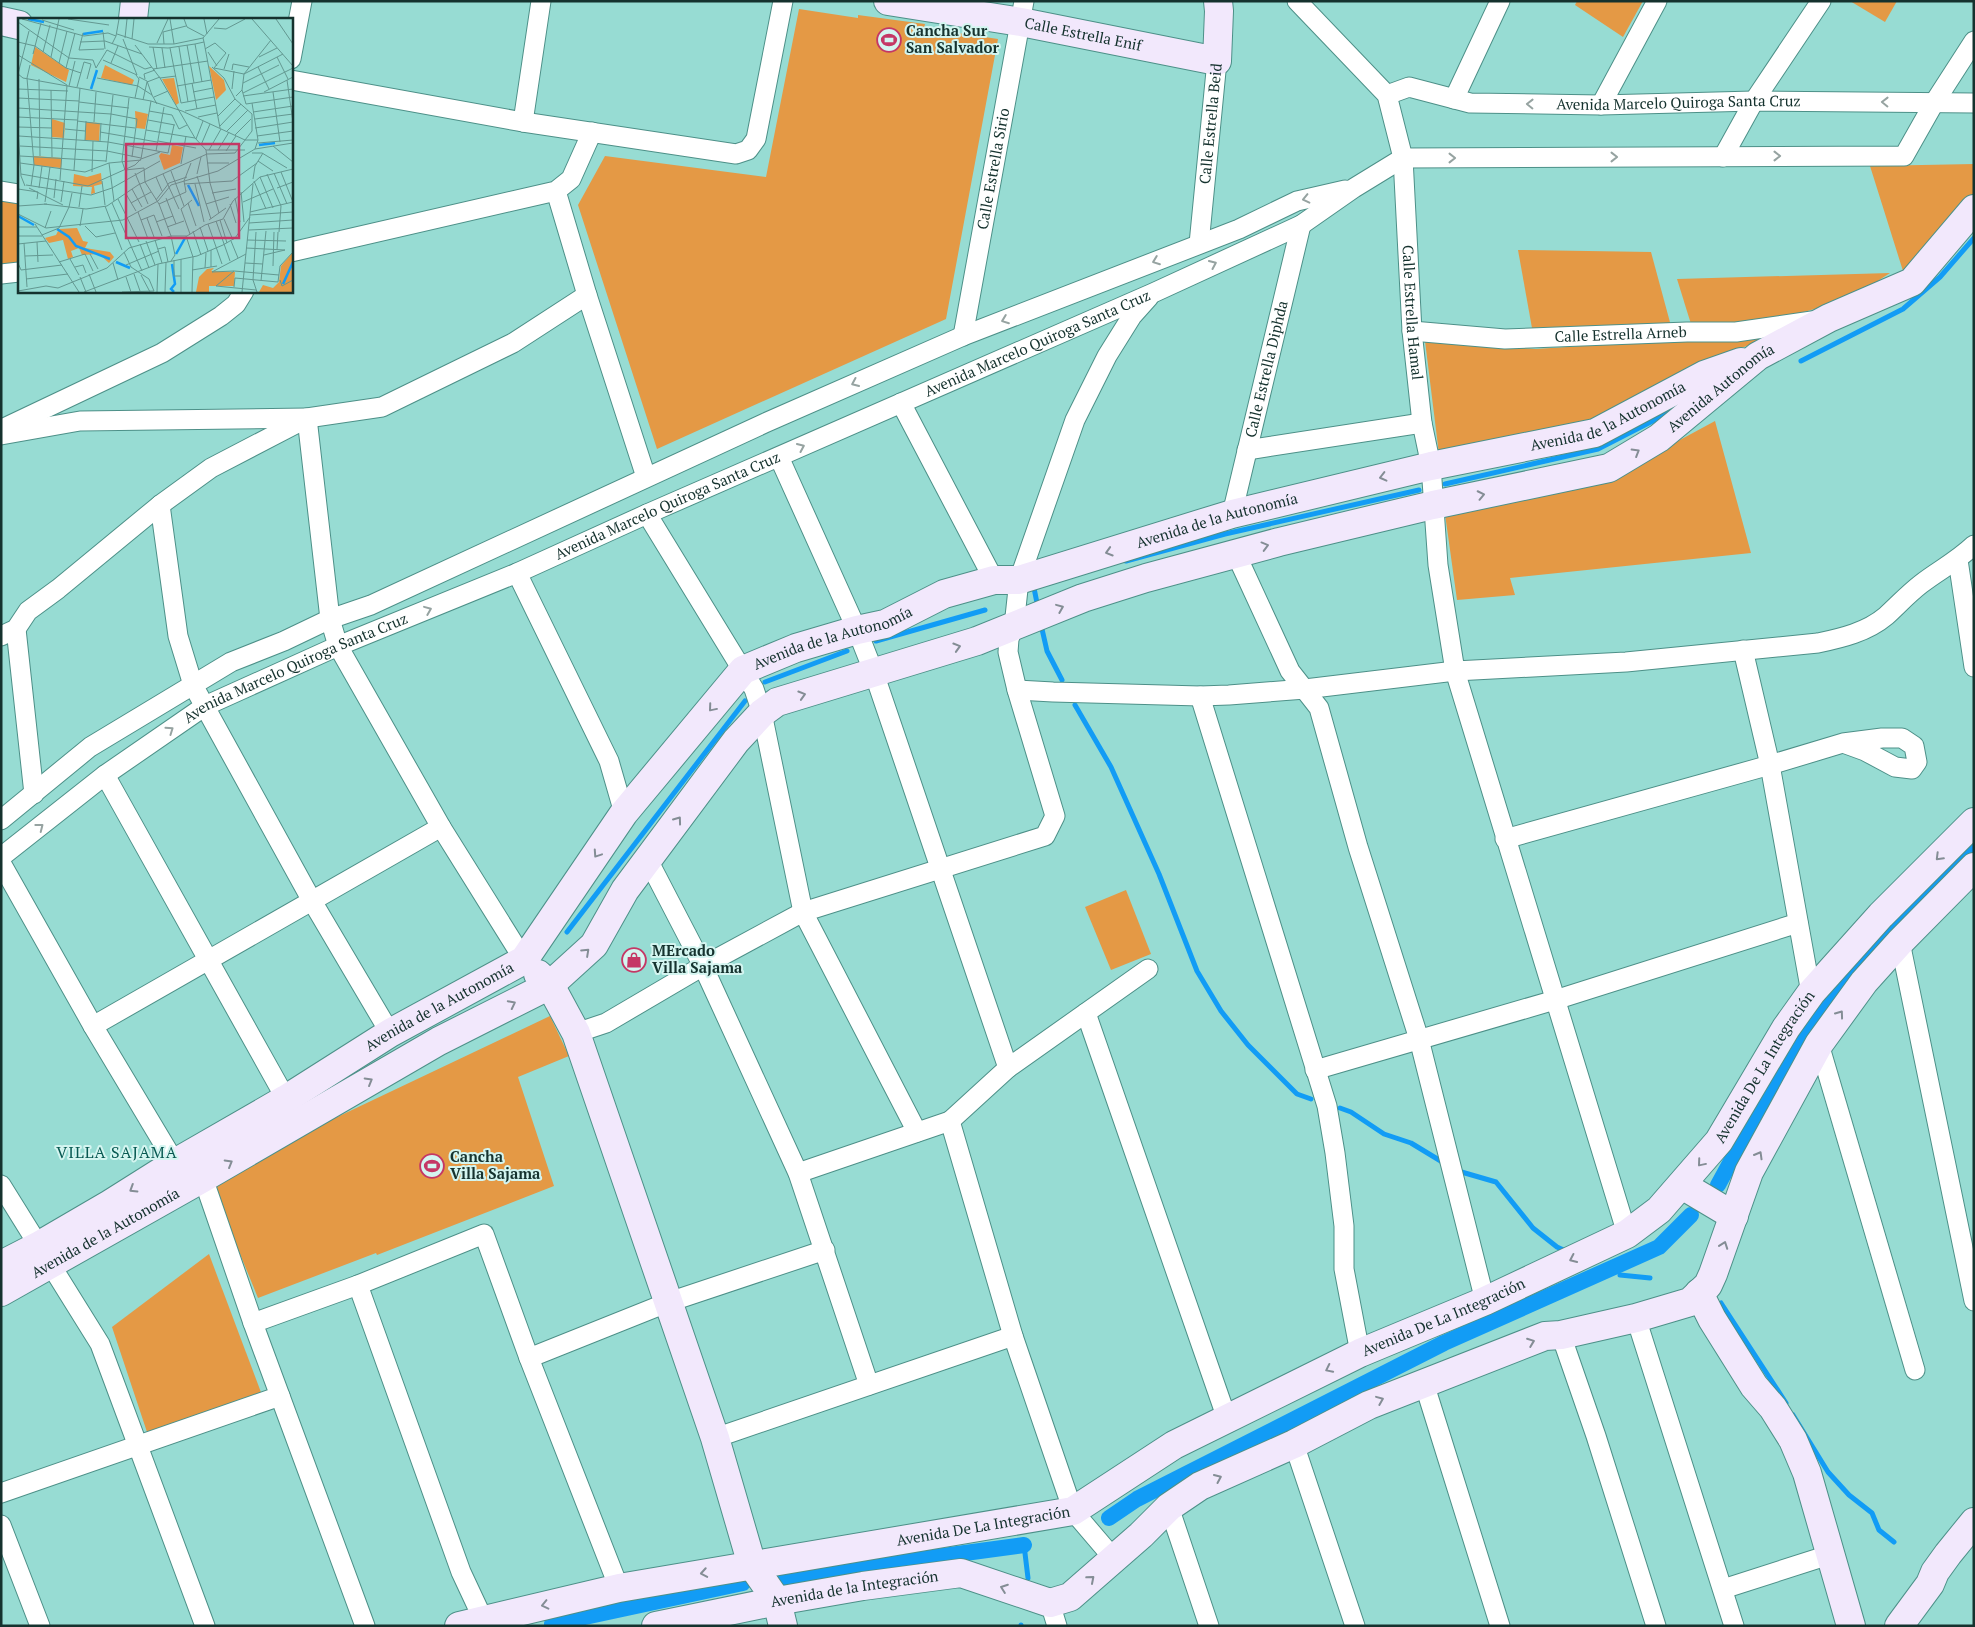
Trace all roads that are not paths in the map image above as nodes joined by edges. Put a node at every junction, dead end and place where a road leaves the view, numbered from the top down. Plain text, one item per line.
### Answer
1 (135, 1) edge
2 (302, 1) edge
3 (541, 1) edge
4 (783, 1) edge
5 (888, 1) edge
6 (1218, 1) edge
7 (1500, 1) edge
8 (1657, 1) edge
9 (1821, 1) edge
10 (1300, 3) edge
11 (1022, 12) edge
12 (134, 18) edge
13 (1, 21) edge
14 (18, 24) edge
15 (1974, 41) edge
16 (292, 53) edge
17 (1217, 60) junction
18 (292, 80) edge
19 (1387, 94) junction
20 (1454, 99) junction
21 (1754, 101) junction
22 (1934, 103) junction
23 (1974, 103) edge
24 (1601, 105) junction
25 (523, 122) junction
26 (592, 132) junction
27 (1722, 157) junction
28 (1403, 158) junction
29 (1354, 188) junction
30 (1, 191) edge
31 (556, 191) junction
32 (18, 194) edge
33 (1974, 209) edge
34 (1300, 225) junction
35 (1199, 244) junction
36 (292, 252) edge
37 (18, 272) edge
38 (1, 274) edge
39 (243, 292) edge
40 (1153, 293) junction
41 (587, 295) junction
42 (1829, 318) junction
43 (1412, 331) junction
44 (963, 336) junction
45 (1758, 356) junction
46 (901, 403) junction
47 (307, 418) junction
48 (1422, 422) junction
49 (1, 429) edge
50 (1, 435) edge
51 (1247, 450) junction
52 (780, 457) junction
53 (1431, 466) junction
54 (646, 477) junction
55 (160, 504) junction
56 (1434, 504) junction
57 (647, 514) junction
58 (1232, 514) junction
59 (1974, 545) edge
60 (1236, 554) junction
61 (1958, 560) junction
62 (517, 573) junction
63 (1007, 580) junction
64 (330, 619) junction
65 (1014, 626) junction
66 (857, 630) junction
67 (9, 633) edge
68 (338, 646) junction
69 (1743, 650) junction
70 (1974, 667) edge
71 (743, 670) junction
72 (1455, 671) junction
73 (874, 673) junction
74 (193, 685) junction
75 (1305, 689) junction
76 (1017, 690) junction
77 (1200, 696) junction
78 (205, 706) junction
79 (762, 713) junction
80 (1843, 743) dead end
81 (1770, 765) junction
82 (105, 775) junction
83 (34, 794) junction
84 (624, 813) junction
85 (1, 820) edge
86 (1974, 822) edge
87 (440, 828) junction
88 (1505, 839) junction
89 (1, 857) edge
90 (648, 860) junction
91 (1, 863) edge
92 (1974, 867) edge
93 (941, 869) junction
94 (312, 901) junction
95 (803, 912) junction
96 (1798, 923) junction
97 (1900, 942) junction
98 (208, 959) junction
99 (524, 960) junction
100 (703, 966) junction
101 (1148, 969) dead end
102 (550, 985) junction
103 (1811, 993) junction
104 (1556, 1000) junction
105 (1086, 1013) junction
106 (93, 1026) junction
107 (390, 1033) junction
108 (576, 1033) junction
109 (1419, 1040) junction
110 (1819, 1044) junction
111 (1008, 1068) junction
112 (1315, 1070) junction
113 (286, 1099) junction
114 (950, 1121) junction
115 (916, 1132) junction
116 (175, 1163) junction
117 (798, 1173) junction
118 (203, 1178) junction
119 (1, 1185) edge
120 (1682, 1185) junction
121 (1734, 1216) junction
122 (1627, 1234) junction
123 (825, 1250) junction
124 (43, 1255) junction
125 (1, 1265) edge
126 (358, 1285) junction
127 (1, 1292) edge
128 (1699, 1294) junction
129 (1485, 1301) junction
130 (1974, 1301) edge
131 (669, 1302) junction
132 (1636, 1318) junction
133 (253, 1323) junction
134 (1561, 1335) junction
135 (1013, 1336) junction
136 (1360, 1353) junction
137 (529, 1358) junction
138 (1915, 1370) dead end
139 (1424, 1383) junction
140 (869, 1385) junction
141 (280, 1396) junction
142 (1227, 1419) junction
143 (715, 1438) junction
144 (1294, 1444) junction
145 (138, 1445) junction
146 (1, 1493) edge
147 (1169, 1507) junction
148 (1073, 1510) junction
149 (1974, 1522) edge
150 (1, 1524) edge
151 (1832, 1554) junction
152 (1114, 1559) junction
153 (752, 1565) junction
154 (618, 1588) junction
155 (1722, 1589) junction
156 (780, 1613) edge
157 (1054, 1615) edge
158 (471, 1623) edge
159 (40, 1626) edge
160 (205, 1626) edge
161 (365, 1626) edge
162 (656, 1626) edge
163 (1209, 1626) edge
164 (1355, 1626) edge
165 (1500, 1626) edge
166 (1656, 1626) edge
167 (1734, 1626) edge
168 (1851, 1626) edge
169 (1899, 1626) edge

1 - 12 street
2 - 16 street
3 - 25 street
4 - 26 street
5 - 11 street, Calle Estrella Enif
6 - 17 street, Calle Estrella Beid
7 - 20 street
8 - 24 street
9 - 21 street
10 - 19 street
11 - 17 street, Calle Estrella Enif
11 - 44 street, Calle Estrella Sirio
13 - 14 street
15 - 22 street
17 - 35 street, Calle Estrella Beid
18 - 25 street
19 - 20 street, Avenida Marcelo Quiroga Santa Cruz
19 - 28 street, Calle Estrella Hamal
24 -> 20 street, Avenida Marcelo Quiroga Santa Cruz
22 -> 21 street, Avenida Marcelo Quiroga Santa Cruz
21 - 24 street, Avenida Marcelo Quiroga Santa Cruz
21 - 27 street
22 - 23 street, Avenida Marcelo Quiroga Santa Cruz
27 -> 22 street
25 - 26 street
26 - 31 street
28 -> 27 street
28 - 29 street, Avenida Marcelo Quiroga Santa Cruz
28 - 43 street, Calle Estrella Hamal
29 - 34 street, Avenida Marcelo Quiroga Santa Cruz
29 -> 35 street, Avenida Marcelo Quiroga Santa Cruz
30 - 32 street
31 - 36 street
31 - 41 street
33 - 42 street, Avenida Autonomía
40 -> 34 street, Avenida Marcelo Quiroga Santa Cruz
34 - 51 street, Calle Estrella Diphda
35 -> 44 street, Avenida Marcelo Quiroga Santa Cruz
37 - 38 street
39 - 49 street
40 - 46 street, Avenida Marcelo Quiroga Santa Cruz
40 - 63 street
41 - 47 street
41 - 54 street
42 - 43 street, Calle Estrella Arneb
42 - 45 street, Avenida Autonomía
43 - 48 street, Calle Estrella Hamal
44 -> 54 street, Avenida Marcelo Quiroga Santa Cruz
45 - 53 street, Avenida de la Autonomía
56 -> 45 street, Avenida Autonomía
52 -> 46 street, Avenida Marcelo Quiroga Santa Cruz
46 - 63 street
47 - 50 street
47 - 55 street
47 - 64 street
48 - 51 street
48 - 53 street, Calle Estrella Hamal
51 - 58 street, Calle Estrella Diphda
52 - 57 street, Avenida Marcelo Quiroga Santa Cruz
52 - 66 street
53 - 56 street, Calle Estrella Hamal
53 -> 58 street, Avenida de la Autonomía
54 - 64 street, Avenida Marcelo Quiroga Santa Cruz
55 - 67 street
55 - 74 street
60 -> 56 street, Avenida de la Autonomía
56 - 72 street, Calle Estrella Hamal
57 - 62 street, Avenida Marcelo Quiroga Santa Cruz
57 - 71 street
58 -> 63 street, Avenida de la Autonomía
59 - 61 street
65 -> 60 street, Avenida de la Autonomía
60 - 75 street
61 - 69 street
61 - 70 street
68 -> 62 street, Avenida Marcelo Quiroga Santa Cruz
62 - 84 street
63 - 65 street
63 - 66 street, Avenida de la Autonomía
64 - 68 street
64 - 74 street, Avenida Marcelo Quiroga Santa Cruz
73 -> 65 street, Avenida de la Autonomía
65 - 76 street
66 - 71 street, Avenida de la Autonomía
66 - 73 street
67 - 83 street
68 - 78 street, Avenida Marcelo Quiroga Santa Cruz
68 - 87 street
69 - 72 street
69 - 81 street
71 - 79 street
71 -> 84 street, Avenida de la Autonomía
72 - 75 street
72 - 88 street, Calle Estrella Hamal
79 -> 73 street, Avenida de la Autonomía
73 - 93 street
74 - 78 street
74 - 83 street, Avenida Marcelo Quiroga Santa Cruz
75 - 77 street
75 - 109 street
76 - 77 street
76 - 93 street
77 - 112 street
82 -> 78 street, Avenida Marcelo Quiroga Santa Cruz
78 - 94 street
90 -> 79 street, Avenida de la Autonomía
79 - 95 street
80 - 81 street
81 - 88 street
81 - 96 street
89 -> 82 street, Avenida Marcelo Quiroga Santa Cruz
82 - 98 street
83 - 85 street, Avenida Marcelo Quiroga Santa Cruz
84 -> 99 street, Avenida de la Autonomía
86 -> 103 street, Avenida De La Integración
87 - 94 street
87 - 99 street
88 - 104 street, Calle Estrella Hamal
90 - 100 street
102 -> 90 street, Avenida de la Autonomía
91 - 106 street
92 - 97 street
93 - 95 street
93 - 111 street
94 - 98 street
94 - 107 street
95 - 100 street
95 - 115 street
96 - 103 street
96 - 104 street
110 -> 97 street
97 - 130 street
98 - 106 street
98 - 113 street
99 - 102 street
99 - 107 street, Avenida de la Autonomía
100 - 108 street
100 - 117 street
101 - 105 street
102 - 108 street
118 -> 102 street, Avenida de la Autonomía
103 -> 120 street, Avenida De La Integración
104 - 109 street
104 - 122 street, Calle Estrella Hamal
105 - 111 street
105 - 142 street
106 - 116 street
107 - 113 street, Avenida de la Autonomía
108 - 131 street
109 - 112 street
109 - 129 street
121 -> 110 street
110 - 138 street
111 - 114 street
112 - 136 street
113 - 116 street, Avenida de la Autonomía
114 - 115 street
114 - 135 street
115 - 117 street
116 -> 124 street, Avenida de la Autonomía
117 - 123 street
118 - 124 street, Avenida de la Autonomía
118 - 133 street
119 - 124 street
120 - 121 street
120 - 122 street, Avenida De La Integración
128 -> 121 street
122 -> 129 street, Avenida De La Integración
123 - 131 street
123 - 140 street
124 - 125 street, Avenida de la Autonomía
124 - 127 street, Avenida de la Autonomía
124 - 145 street
126 - 133 street
126 - 137 street
126 - 158 street
128 - 132 street
128 - 151 street
129 - 136 street, Avenida De La Integración
131 - 137 street
131 - 143 street
132 - 134 street
132 - 155 street
133 - 141 street
139 -> 134 street
134 - 166 street
135 - 140 street
135 - 148 street
136 -> 142 street, Avenida De La Integración
137 - 154 street
144 -> 139 street
139 - 165 street
140 - 143 street
141 - 145 street
141 - 161 street
142 - 148 street, Avenida De La Integración
143 - 153 street
147 -> 144 street
144 - 164 street
145 - 146 street
145 - 160 street
147 - 152 street
147 - 163 street
148 - 152 street
148 - 153 street, Avenida De La Integración
149 - 169 street
150 - 159 street
151 - 155 street
151 - 168 street
157 -> 152 street
153 -> 154 street
153 - 156 street
154 -> 158 street
155 - 167 street
157 -> 156 street, Avenida de la Integración
156 - 162 street, Avenida de la Integración

